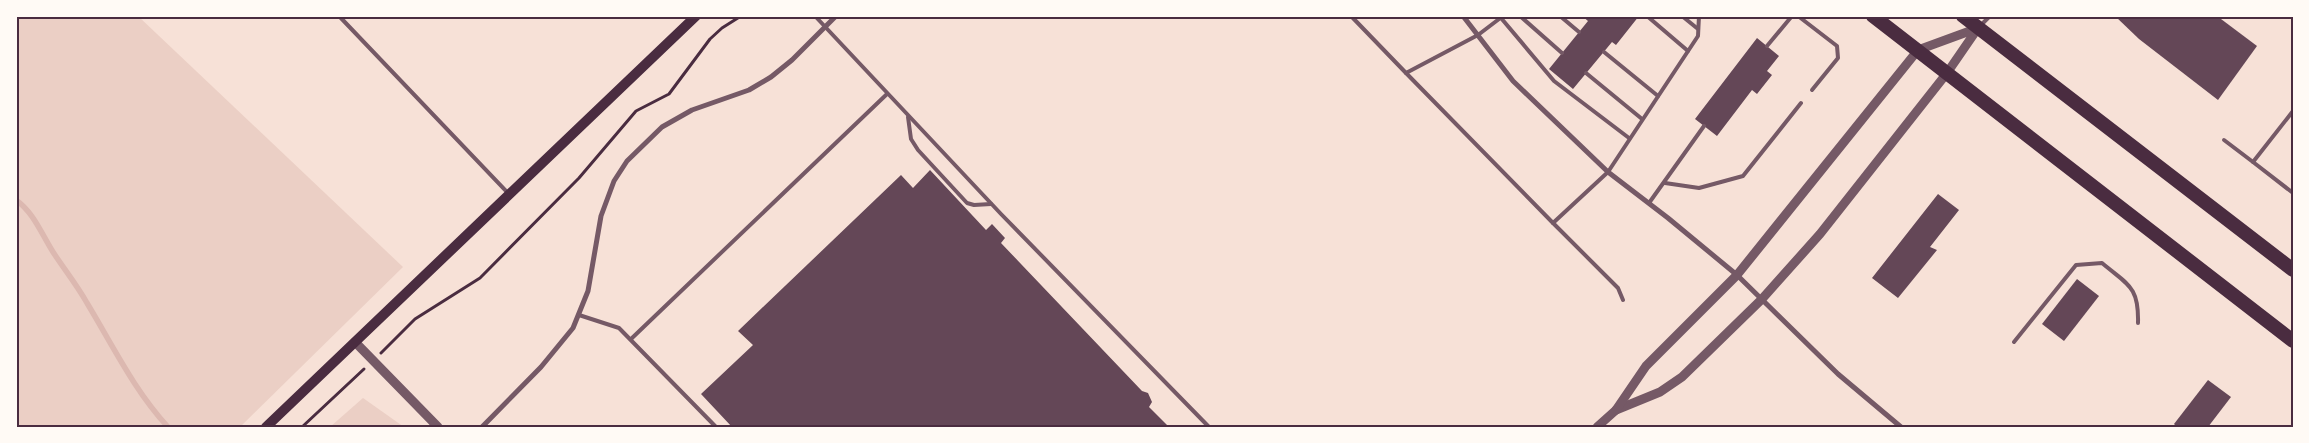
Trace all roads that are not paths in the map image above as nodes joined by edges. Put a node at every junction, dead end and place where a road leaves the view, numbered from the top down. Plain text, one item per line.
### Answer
1 (339, 16) edge
2 (696, 16) edge
3 (815, 16) edge
4 (836, 16) edge
5 (1352, 16) edge
6 (1463, 16) edge
7 (1520, 16) edge
8 (1560, 16) edge
9 (1647, 16) edge
10 (1682, 16) edge
11 (1700, 16) edge
12 (1792, 16) edge
13 (1798, 16) edge
14 (1873, 16) edge
15 (1963, 16) edge
16 (1990, 16) edge
17 (1502, 17) edge
18 (825, 27) junction
19 (1978, 28) junction
20 (1698, 29) junction
21 (1579, 32) dead end
22 (1478, 35) junction
23 (1767, 46) dead end
24 (1918, 50) junction
25 (1688, 51) junction
26 (1604, 52) dead end
27 (1562, 53) dead end
28 (1948, 72) junction
29 (1406, 73) junction
30 (1586, 73) dead end
31 (1812, 90) dead end
32 (886, 94) junction
33 (1658, 96) junction
34 (1801, 104) dead end
35 (2293, 111) edge
36 (908, 117) junction
37 (1642, 119) junction
38 (1704, 126) dead end
39 (1629, 138) junction
40 (2224, 140) dead end
41 (2253, 162) junction
42 (1608, 172) junction
43 (1665, 183) junction
44 (2293, 193) edge
45 (510, 195) junction
46 (1649, 203) junction
47 (991, 204) junction
48 (1553, 223) junction
49 (2293, 270) edge
50 (1737, 276) junction
51 (1622, 300) dead end
52 (1762, 300) junction
53 (579, 314) junction
54 (2138, 323) dead end
55 (631, 339) junction
56 (2293, 341) edge
57 (355, 342) junction
58 (2014, 342) dead end
59 (1616, 410) junction
60 (266, 427) edge
61 (438, 427) edge
62 (482, 427) edge
63 (716, 427) edge
64 (1209, 427) edge
65 (1597, 427) edge
66 (1901, 427) edge

1 - 45 lane
2 - 45 main road
3 - 18 lane
4 - 18 street
5 - 29 lane
6 - 22 street
7 - 27 lane
8 - 21 lane
9 - 25 lane
10 - 20 lane
11 - 20 lane
12 - 23 lane
13 - 31 lane
14 - 24 highway
15 - 19 highway
16 - 19 lane
17 - 22 lane
17 - 39 lane
18 - 32 lane
18 - 53 street
19 - 24 street
19 - 28 street
19 - 49 highway
20 - 25 lane
22 - 29 lane
22 - 42 street
24 - 28 highway
24 - 50 street
25 - 33 lane
26 - 33 lane
28 - 52 street
28 - 56 highway
29 - 48 lane
30 - 37 lane
32 - 36 lane
32 - 55 lane
33 - 37 lane
34 - 43 lane
35 - 41 lane
36 - 47 lane
36 - 47 lane
37 - 39 lane
38 - 43 lane
39 - 42 lane
40 - 41 lane
41 - 44 lane
42 - 46 street
42 - 48 lane
43 - 46 lane
45 - 57 main road
46 - 50 street
47 - 64 lane
48 - 51 lane
50 - 52 street
50 - 59 street
52 - 59 street
52 - 66 street
53 - 55 lane
53 - 62 street
54 - 58 lane
55 - 63 lane
57 - 60 main road
57 - 61 street
59 - 65 street

